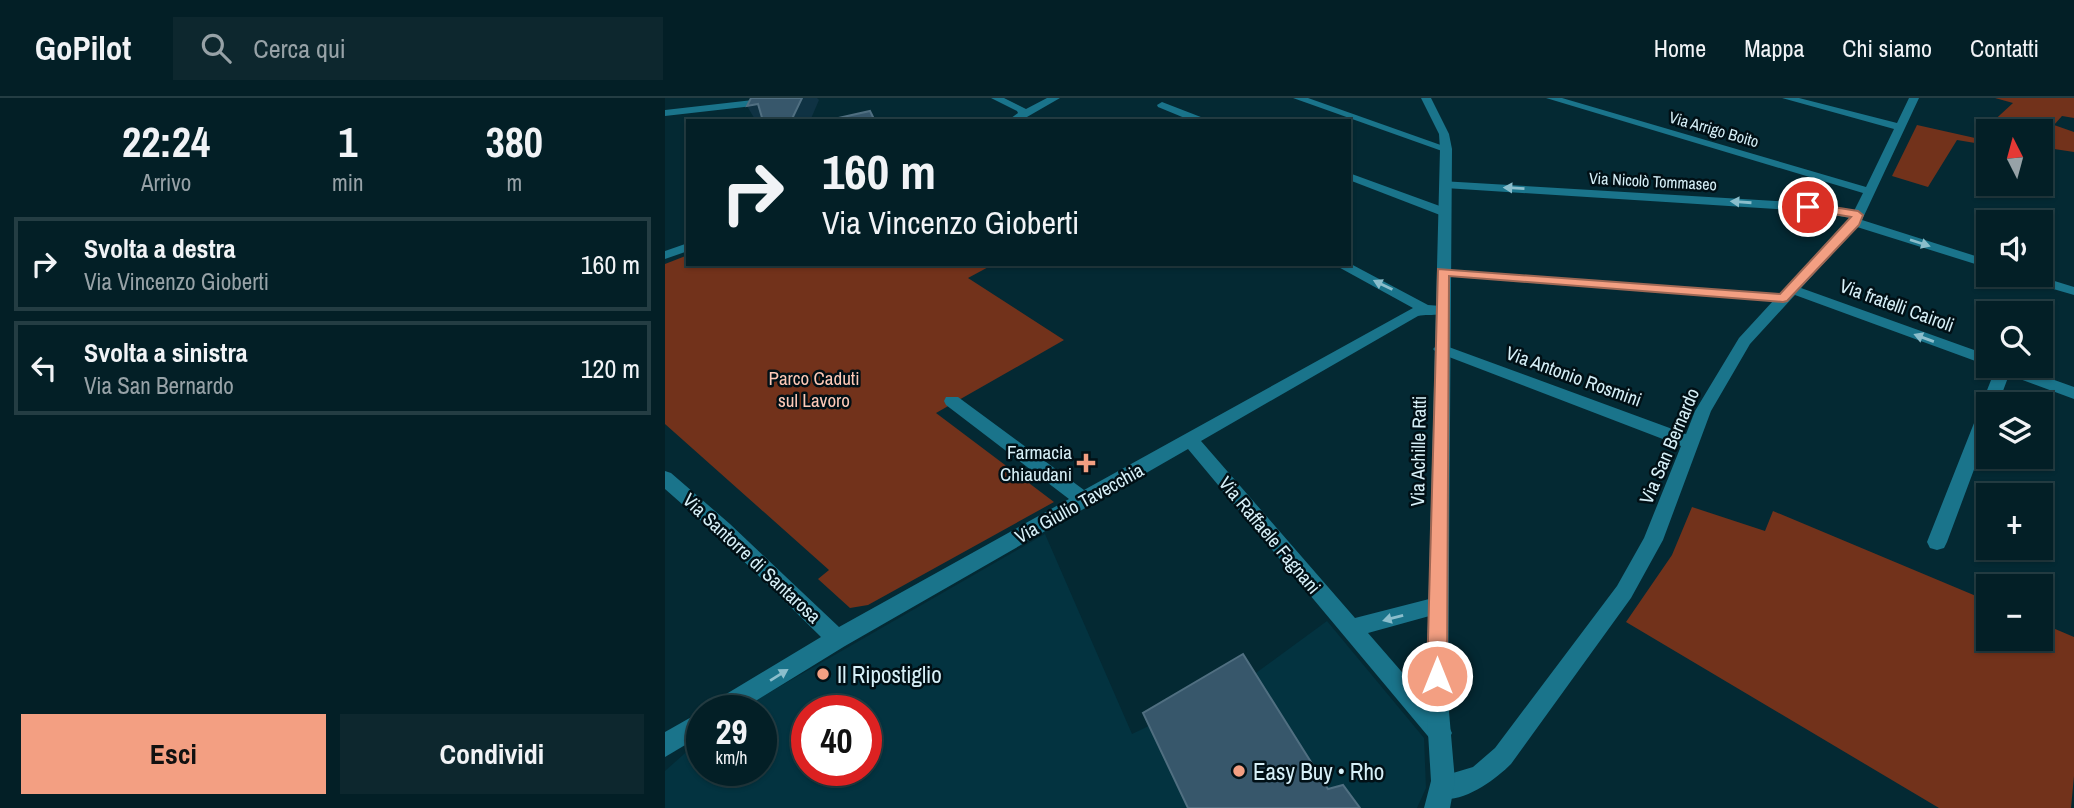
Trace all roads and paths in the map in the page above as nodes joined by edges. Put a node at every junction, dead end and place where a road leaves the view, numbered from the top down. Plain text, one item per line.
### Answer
1 (798, 98) edge
2 (996, 98) edge
3 (1055, 98) edge
4 (1298, 98) edge
5 (1426, 98) edge
6 (1551, 98) edge
7 (1787, 98) edge
8 (1914, 98) edge
9 (717, 101) edge
10 (665, 104) edge
11 (1162, 105) dead end
12 (665, 113) edge
13 (1017, 118) edge
14 (720, 119) edge
15 (1197, 119) edge
16 (1899, 127) junction
17 (1445, 149) junction
18 (1351, 177) edge
19 (1445, 184) junction
20 (1868, 191) junction
21 (1444, 212) junction
22 (1856, 218) junction
23 (686, 248) edge
24 (665, 255) edge
25 (1976, 260) edge
26 (1344, 266) edge
27 (1443, 272) junction
28 (2053, 285) edge
29 (2074, 291) edge
30 (1787, 293) junction
31 (1433, 309) junction
32 (1441, 349) junction
33 (1976, 357) edge
34 (2032, 378) edge
35 (2074, 393) edge
36 (951, 401) dead end
37 (1191, 441) junction
38 (1976, 441) edge
39 (1692, 443) junction
40 (665, 478) edge
41 (1083, 499) junction
42 (1937, 542) dead end
43 (1437, 606) junction
44 (1349, 629) junction
45 (837, 639) junction
46 (746, 695) edge
47 (686, 732) edge
48 (1440, 733) junction
49 (665, 745) edge
50 (1442, 788) junction
51 (1437, 808) edge

1 - 9 street
2 - 13 street
3 - 13 street
4 - 17 street
5 - 17 street, Via Achille Ratti
6 - 20 street, Via Arrigo Boito
7 - 16 street
8 - 16 street, Via San Bernardo
9 - 10 street
9 - 12 street
9 - 14 street
11 - 15 street
16 - 20 street, Via San Bernardo
17 - 19 street, Via Achille Ratti
18 - 21 street
19 - 21 street, Via Achille Ratti
22 -> 19 street, Via Nicolò Tommaseo
20 - 22 street, Via San Bernardo
21 - 27 street, Via Achille Ratti
22 -> 25 street, Via Nicolò Tommaseo
22 - 30 street, Via San Bernardo
23 - 24 street
31 -> 26 street
27 - 30 street, Via fratelli Cairoli
27 - 31 street, Via Achille Ratti
28 - 29 street
33 -> 30 street, Via fratelli Cairoli
30 - 39 street, Via San Bernardo
31 - 32 street, Via Achille Ratti
31 - 37 street, Via Giulio Tavecchia
32 - 39 street, Via Antonio Rosmini
32 - 43 street, Via Achille Ratti
34 - 35 street
36 - 41 street
37 - 41 street, Via Giulio Tavecchia
37 - 44 street, Via Raffaele Fagnani
38 - 42 street
39 - 50 street, Via San Bernardo
40 - 45 street, Via Santorre di Santarosa
41 - 45 street, Via Giulio Tavecchia
43 -> 44 street
43 - 48 street, Via Achille Ratti
44 - 48 street, Via Raffaele Fagnani
46 -> 45 street, Via Giulio Tavecchia
47 - 49 street
48 - 50 street, Via Achille Ratti
50 - 51 street, Via Achille Ratti

